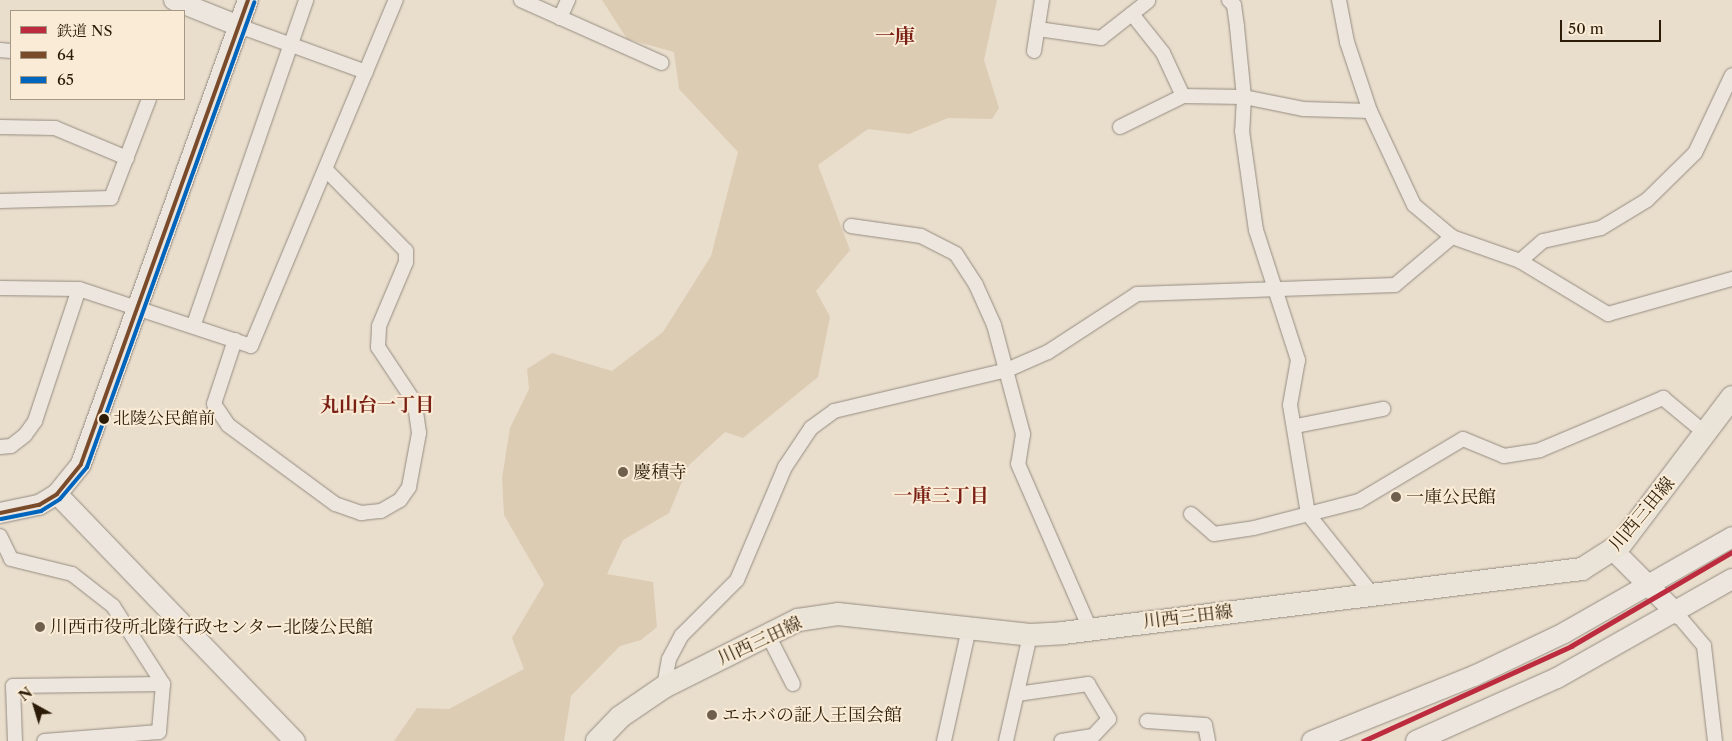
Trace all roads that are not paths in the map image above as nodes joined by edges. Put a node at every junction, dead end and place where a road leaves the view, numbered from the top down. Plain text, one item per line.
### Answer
1 (248, 0) edge
2 (306, 0) edge
3 (396, 0) edge
4 (521, 0) edge
5 (568, 0) edge
6 (1042, 0) edge
7 (1229, 0) edge
8 (1340, 0) edge
9 (1148, 1) edge
10 (178, 3) edge
11 (1132, 14) junction
12 (560, 18) junction
13 (239, 26) junction
14 (1038, 29) junction
15 (290, 44) junction
16 (1034, 51) dead end
17 (662, 63) dead end
18 (366, 72) junction
19 (1732, 76) edge
20 (1183, 96) junction
21 (1244, 97) junction
22 (149, 100) edge
23 (1370, 111) junction
24 (0, 127) edge
25 (1120, 127) dead end
26 (127, 158) junction
27 (326, 170) junction
28 (0, 201) edge
29 (851, 226) dead end
30 (1452, 237) junction
31 (1520, 261) junction
32 (1732, 279) edge
33 (0, 288) edge
34 (79, 289) junction
35 (1273, 289) junction
36 (136, 308) junction
37 (194, 324) junction
38 (235, 340) junction
39 (1007, 370) junction
40 (1732, 396) edge
41 (1383, 409) dead end
42 (1296, 426) junction
43 (1705, 433) junction
44 (0, 447) edge
45 (57, 494) junction
46 (0, 513) edge
47 (1191, 514) dead end
48 (1308, 514) junction
49 (0, 536) edge
50 (1728, 539) edge
51 (1614, 551) junction
52 (1732, 579) edge
53 (1649, 586) junction
54 (1370, 593) junction
55 (1676, 614) junction
56 (969, 628) junction
57 (1090, 629) junction
58 (768, 635) junction
59 (1030, 635) junction
60 (163, 684) junction
61 (793, 684) dead end
62 (664, 687) junction
63 (1017, 694) junction
64 (1147, 721) dead end
65 (1713, 740) edge
66 (15, 741) edge
67 (44, 741) edge
68 (295, 741) edge
69 (597, 741) edge
70 (944, 741) edge
71 (1006, 741) edge
72 (1061, 741) edge
73 (1208, 741) edge
74 (1312, 741) edge
75 (1416, 741) edge

1 - 13 street
2 - 15 street
3 - 18 street
4 - 12 street
5 - 12 street
6 - 14 street
7 - 21 street
8 - 23 street
9 - 11 street
10 - 13 street
11 - 14 street
11 - 20 street
12 - 17 street
13 - 15 street
13 - 36 street
14 - 16 street
15 - 18 street
15 - 37 street
18 - 27 street
19 - 31 street
20 - 21 street
20 - 25 street
21 - 23 street
21 - 35 street
22 - 26 street
23 - 30 street
24 - 26 street
26 - 28 street
27 - 38 street
27 - 38 street
29 - 39 street
30 - 31 street
30 - 35 street
31 - 32 street
33 - 34 street
34 - 36 street
34 - 44 street
35 - 39 street
35 - 42 street
36 - 37 street
36 - 45 street
37 - 38 street
39 - 57 street
39 - 62 street
40 - 43 main road, 川西三田線
41 - 42 street
42 - 48 street
43 - 48 street
43 - 51 main road, 川西三田線
45 - 46 street
45 - 68 street
47 - 48 street
48 - 54 street
49 - 60 street
50 - 53 street
51 - 53 street
51 - 54 main road, 川西三田線
52 - 55 street
53 - 55 street
53 - 74 street
54 - 57 main road, 川西三田線
55 - 65 street
55 - 75 street
56 - 58 main road, 川西三田線
56 - 59 main road, 川西三田線
56 - 70 street
57 - 59 main road, 川西三田線
58 - 61 street
58 - 62 main road, 川西三田線
59 - 63 street
60 - 66 street
60 - 67 street
62 - 69 main road, 川西三田線
63 - 71 street
63 - 72 street
64 - 73 street

